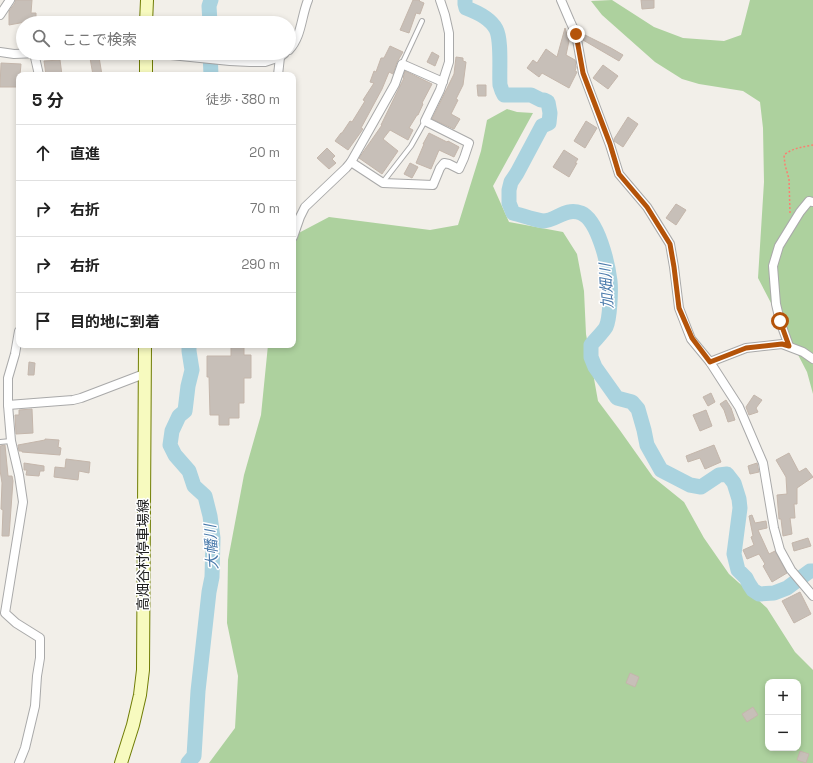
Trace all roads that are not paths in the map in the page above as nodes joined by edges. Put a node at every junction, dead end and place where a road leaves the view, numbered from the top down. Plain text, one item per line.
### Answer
1 (10, 0) edge
2 (146, 0) edge
3 (308, 0) edge
4 (440, 0) edge
5 (561, 0) edge
6 (0, 15) edge
7 (146, 16) edge
8 (422, 21) dead end
9 (296, 40) edge
10 (0, 52) edge
11 (16, 54) edge
12 (36, 60) edge
13 (146, 60) edge
14 (212, 60) edge
15 (270, 60) edge
16 (282, 60) edge
17 (402, 64) junction
18 (38, 72) edge
19 (146, 72) edge
20 (279, 72) edge
21 (443, 82) junction
22 (425, 121) junction
23 (351, 162) junction
24 (383, 183) junction
25 (813, 202) edge
26 (296, 228) edge
27 (16, 345) edge
28 (789, 346) junction
29 (145, 348) edge
30 (813, 359) edge
31 (710, 362) junction
32 (144, 374) junction
33 (8, 404) junction
34 (11, 441) junction
35 (0, 442) edge
36 (813, 596) edge
37 (19, 763) edge
38 (121, 763) edge

1 - 6 street
2 - 7 main road
3 - 9 street
4 - 21 street
5 - 31 street
8 - 17 lane
10 - 11 street
12 - 18 street
13 - 19 main road
14 - 15 street
16 - 20 street
17 - 21 street
17 - 23 street
21 - 22 street
22 - 24 lane
22 - 24 street
23 - 24 street
23 - 26 street
25 - 28 street
27 - 33 street
28 - 30 street
28 - 31 street
29 - 32 main road, 高畑谷村停車場線
31 - 36 street
32 - 33 street
32 - 38 main road, 高畑谷村停車場線
33 - 34 street
34 - 35 lane
34 - 37 street

